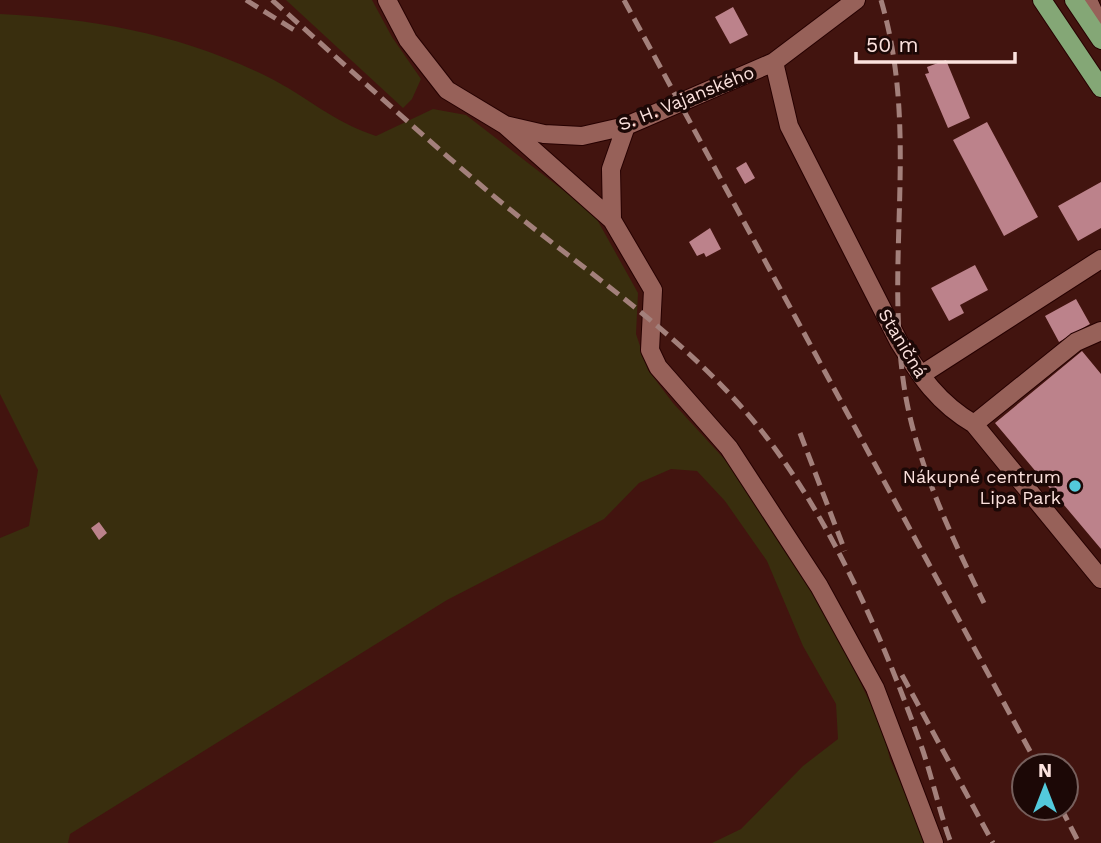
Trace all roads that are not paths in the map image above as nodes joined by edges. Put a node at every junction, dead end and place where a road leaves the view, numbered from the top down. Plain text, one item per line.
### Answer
1 (387, 0) edge
2 (856, 0) edge
3 (1042, 0) edge
4 (1074, 0) edge
5 (1088, 0) edge
6 (1101, 30) edge
7 (1101, 40) edge
8 (774, 62) junction
9 (1101, 88) edge
10 (505, 125) junction
11 (626, 126) junction
12 (612, 220) junction
13 (1101, 259) edge
14 (1101, 331) edge
15 (920, 375) junction
16 (974, 424) junction
17 (1101, 579) edge
18 (934, 843) edge

1 - 10 street, S. H. Vajanského
2 - 8 street, S. H. Vajanského
3 - 9 main road
4 - 7 main road
5 - 6 street
8 - 11 street, S. H. Vajanského
8 - 15 street, Staničná
10 - 11 street, S. H. Vajanského
10 - 12 street
11 - 12 street
12 - 18 street
13 - 15 street
14 - 16 street
15 - 16 street, Staničná
16 - 17 street, Staničná

